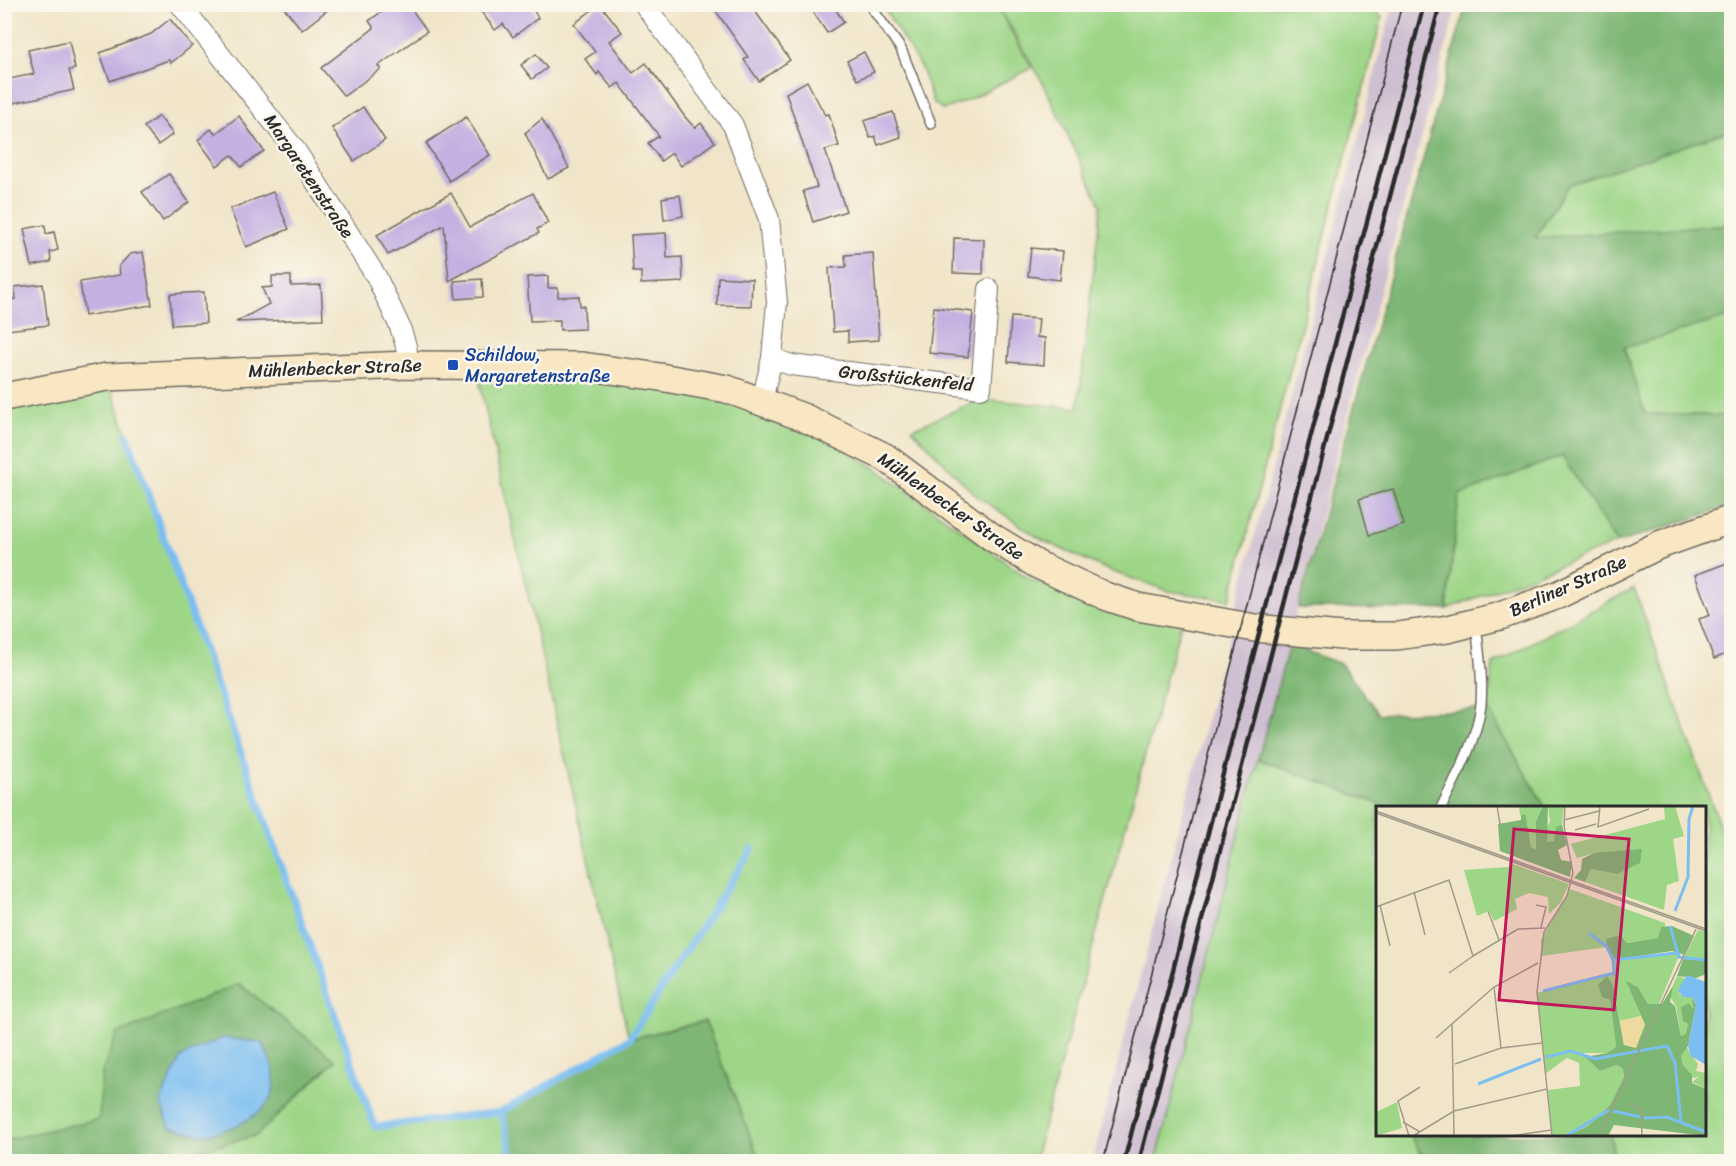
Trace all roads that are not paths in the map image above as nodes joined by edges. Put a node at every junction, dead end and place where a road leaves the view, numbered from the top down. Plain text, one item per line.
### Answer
1 (180, 4) edge
2 (644, 4) edge
3 (868, 4) edge
4 (931, 124) dead end
5 (989, 289) dead end
6 (772, 358) junction
7 (409, 365) junction
8 (4, 397) edge
9 (762, 401) junction
10 (1731, 519) edge
11 (1475, 622) junction
12 (1255, 628) joint
13 (1441, 806) edge

1 - 7 street, Margaretenstraße
2 - 6 street
3 - 4 lane
5 - 6 street, Großstückenfeld
6 - 9 street
7 - 8 main road, Mühlenbecker Straße
7 - 9 main road, Mühlenbecker Straße
9 - 12 main road, Mühlenbecker Straße
10 - 11 main road, Berliner Straße
11 - 12 main road, Berliner Straße
11 - 13 lane

